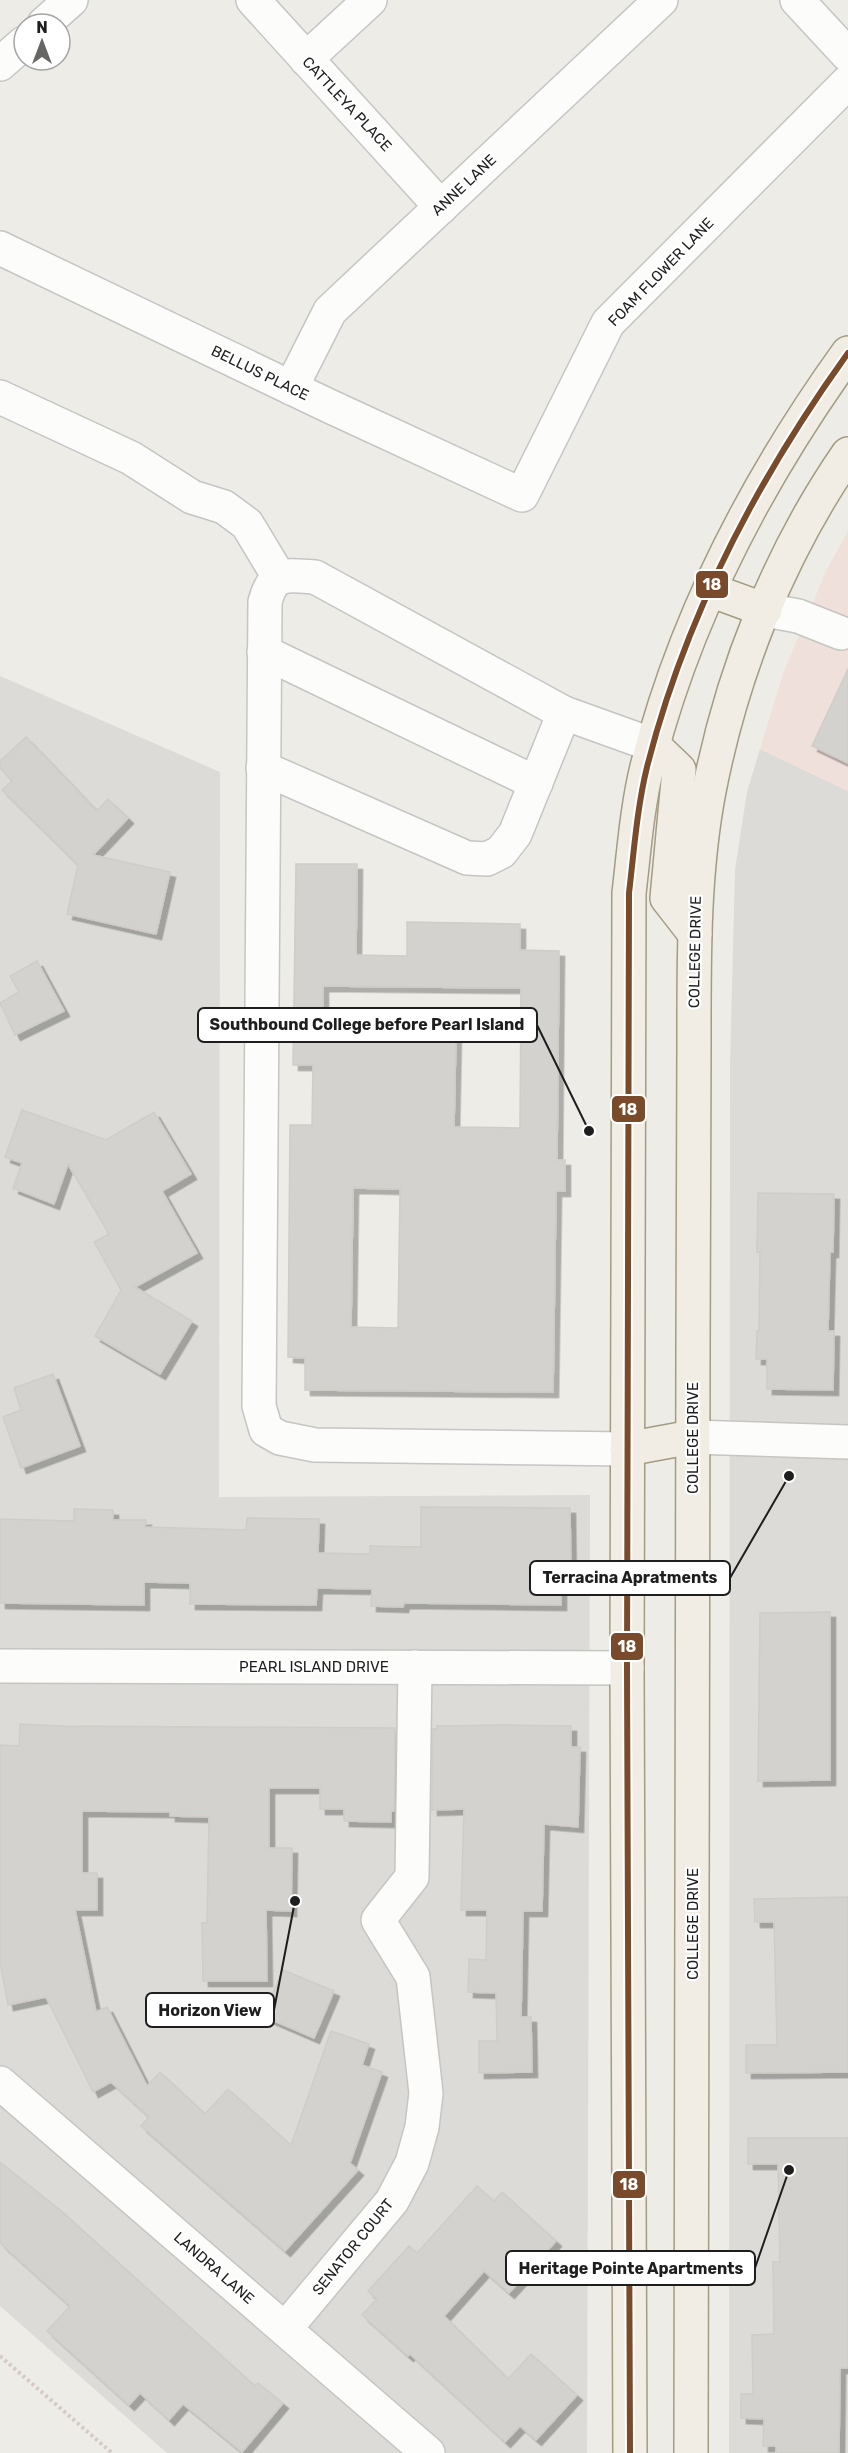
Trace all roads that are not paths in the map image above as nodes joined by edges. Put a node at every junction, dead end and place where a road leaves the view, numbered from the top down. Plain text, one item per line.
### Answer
1 (253, 0) edge
2 (370, 0) edge
3 (661, 0) edge
4 (796, 0) edge
5 (12, 54) edge
6 (848, 55) edge
7 (306, 59) junction
8 (0, 64) edge
9 (848, 82) edge
10 (441, 207) junction
11 (0, 248) edge
12 (848, 353) edge
13 (291, 388) junction
14 (0, 397) edge
15 (848, 454) edge
16 (522, 495) joint
17 (279, 577) junction
18 (710, 590) junction
19 (765, 610) junction
20 (841, 633) dead end
21 (264, 652) junction
22 (564, 713) junction
23 (653, 745) junction
24 (263, 768) junction
25 (536, 783) junction
26 (696, 934) junction
27 (692, 1437) junction
28 (848, 1442) edge
29 (627, 1449) junction
30 (0, 1666) edge
31 (415, 1667) junction
32 (627, 1668) junction
33 (0, 2083) edge
34 (285, 2329) junction
35 (429, 2453) edge
36 (630, 2453) edge
37 (691, 2453) edge

1 - 7 street, CATTLEYA PLACE
2 - 7 street
3 - 10 street, ANNE LANE
4 - 6 street
5 - 8 street
7 - 10 street, CATTLEYA PLACE
9 - 16 street, FOAM FLOWER LANE
10 - 13 street, ANNE LANE
11 - 13 street, BELLUS PLACE
12 - 18 main road
13 - 16 street, BELLUS PLACE
14 - 17 street
15 - 19 main road, COLLEGE DRIVE
17 - 21 street
17 - 22 street
18 - 19 main road
18 - 23 main road
19 - 20 street
19 - 26 main road, COLLEGE DRIVE
21 - 24 street
21 - 25 street
22 - 23 street
22 - 25 street
23 - 26 main road
23 - 29 main road
24 - 25 street
24 - 29 street
26 - 27 main road, COLLEGE DRIVE
27 - 28 street
27 - 29 main road
27 - 37 main road, COLLEGE DRIVE
29 - 32 main road
30 - 31 street, PEARL ISLAND DRIVE
31 - 32 street, PEARL ISLAND DRIVE
31 - 34 street, SENATOR COURT
32 - 36 main road
33 - 34 street, LANDRA LANE
34 - 35 street, LANDRA LANE

